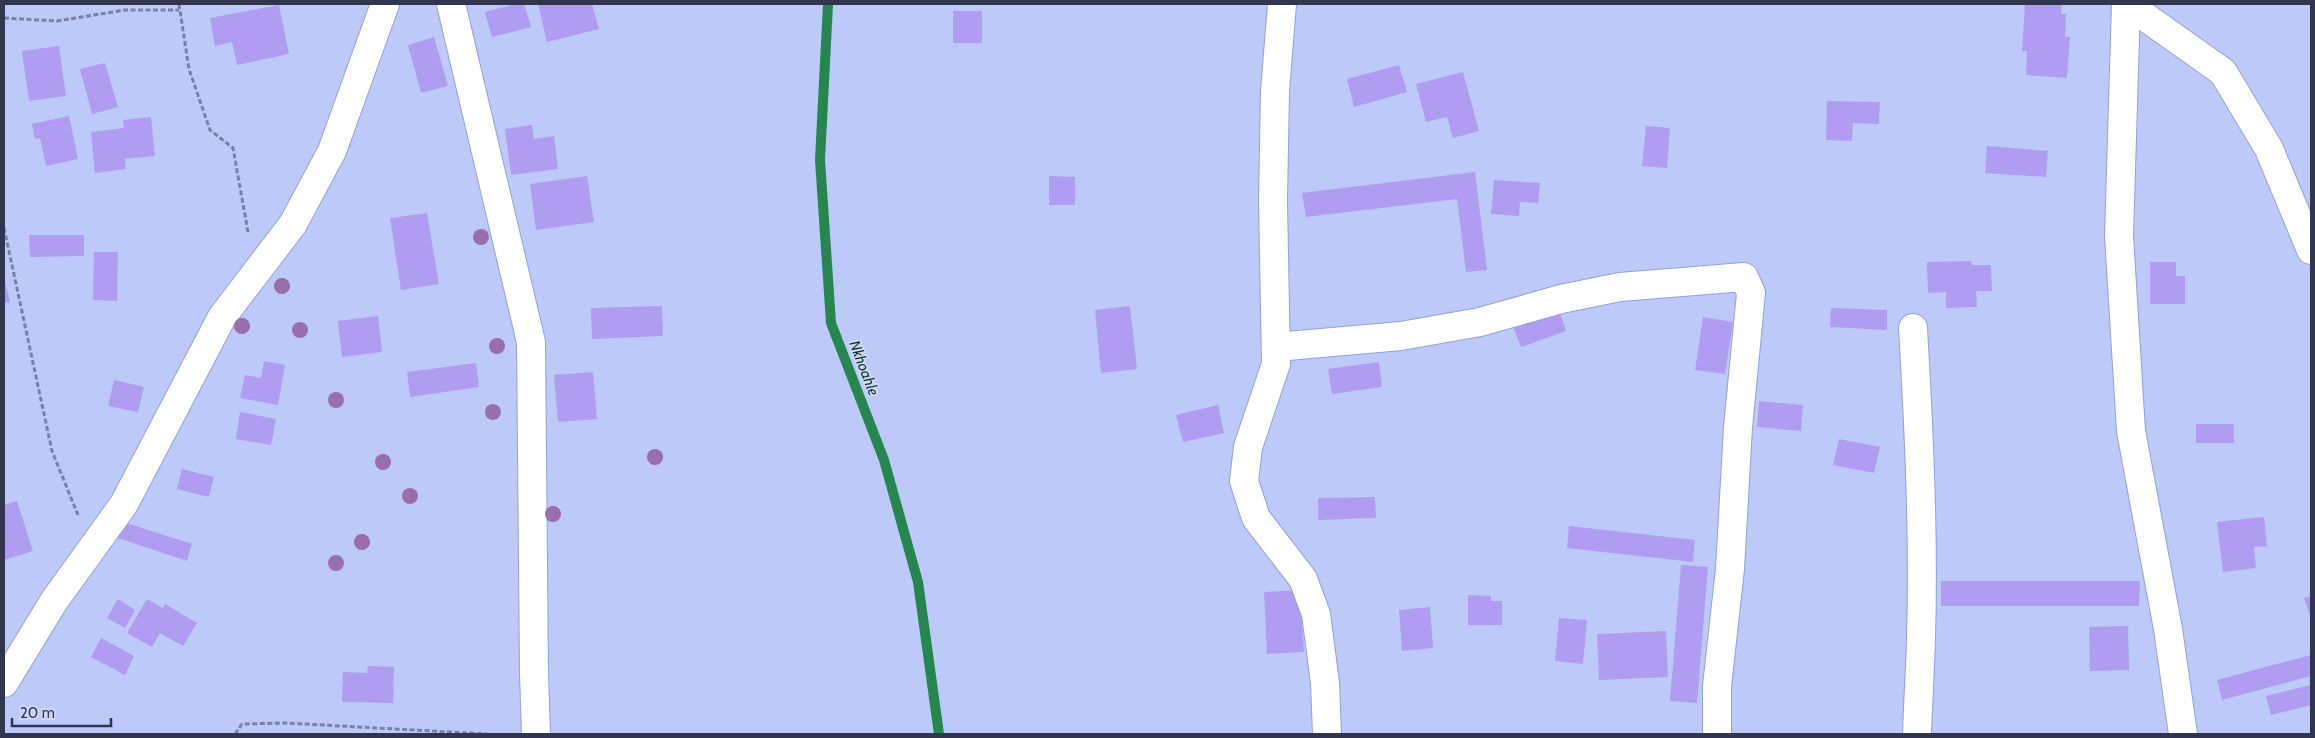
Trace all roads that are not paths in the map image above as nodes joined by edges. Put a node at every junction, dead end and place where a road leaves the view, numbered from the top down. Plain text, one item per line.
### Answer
1 (385, 4) edge
2 (451, 4) edge
3 (1282, 4) edge
4 (2127, 4) edge
5 (2311, 250) edge
6 (1913, 328) dead end
7 (1276, 347) junction
8 (4, 683) edge
9 (536, 734) edge
10 (1326, 734) edge
11 (1717, 734) edge
12 (1917, 734) edge
13 (2183, 734) edge

1 - 8 street
2 - 9 street
3 - 7 street
4 - 5 street
4 - 13 street
6 - 12 street
7 - 10 street
7 - 11 street

